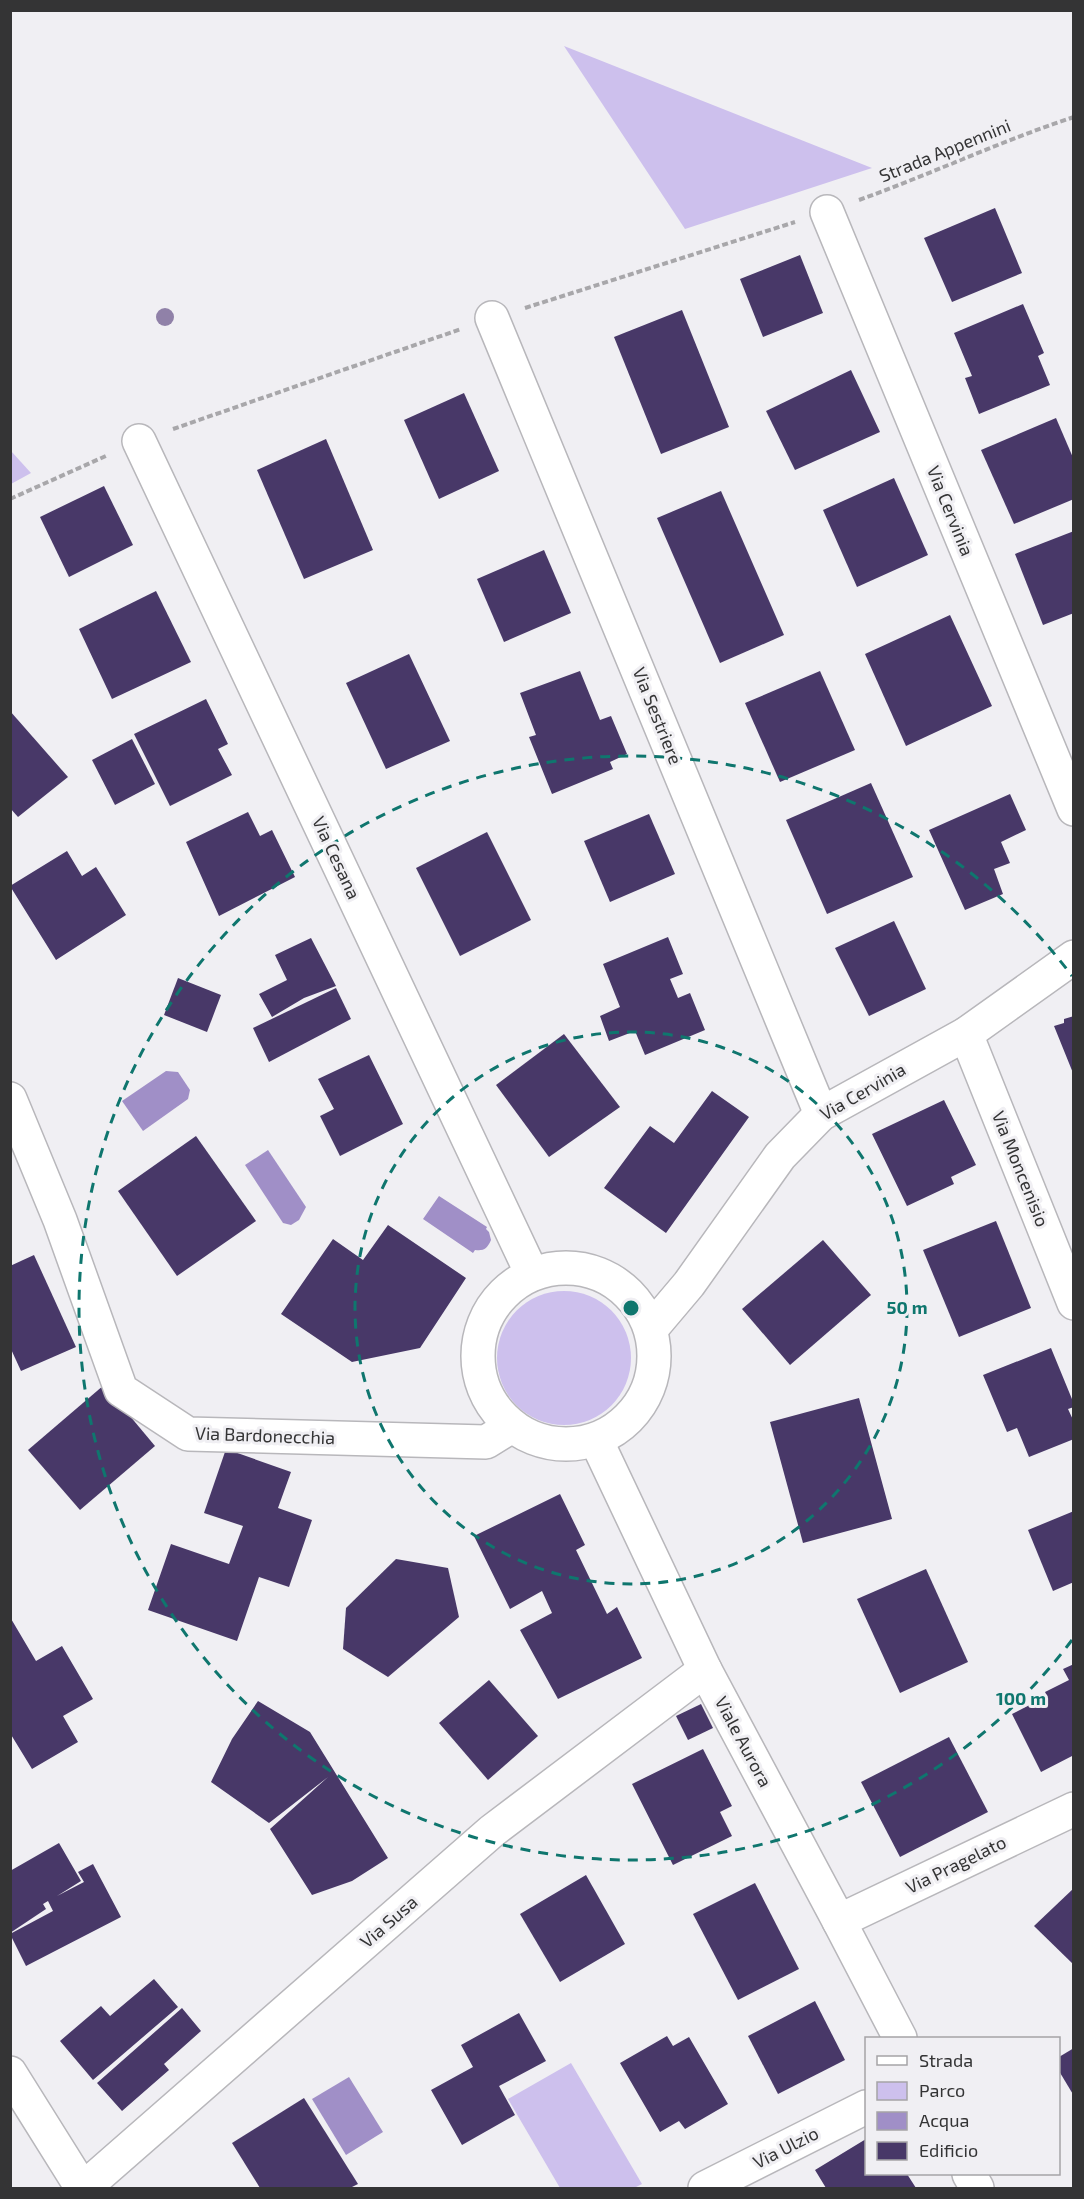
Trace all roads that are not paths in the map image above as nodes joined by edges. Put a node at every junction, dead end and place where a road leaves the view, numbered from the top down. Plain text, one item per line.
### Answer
1 (827, 212) road end
2 (492, 318) dead end
3 (139, 441) road end
4 (1074, 809) edge
5 (1074, 957) edge
6 (966, 1034) junction
7 (10, 1099) edge
8 (821, 1114) junction
9 (532, 1274) junction
10 (1074, 1304) edge
11 (651, 1329) junction
12 (512, 1426) junction
13 (596, 1440) junction
14 (705, 1670) junction
15 (1074, 1809) edge
16 (839, 1921) junction
17 (899, 2037) edge
18 (10, 2073) edge
19 (865, 2109) edge
20 (83, 2188) edge
21 (705, 2188) edge

1 - 4 street, Via Cervinia
2 - 8 street, Via Sestriere
3 - 9 street, Via Cesana
5 - 6 street, Via Cervinia
6 - 8 street, Via Cervinia
6 - 10 street, Via Moncenisio
7 - 12 street, Via Bardonecchia
8 - 11 street, Via Cervinia
9 - 11 street
9 - 12 street
11 - 13 street
12 - 13 street
13 - 14 street, Viale Aurora
14 - 16 street, Viale Aurora
14 - 20 street, Via Susa
15 - 16 street, Via Pragelato
16 - 17 street, Viale Aurora
18 - 20 street
19 - 21 street, Via Ulzio

